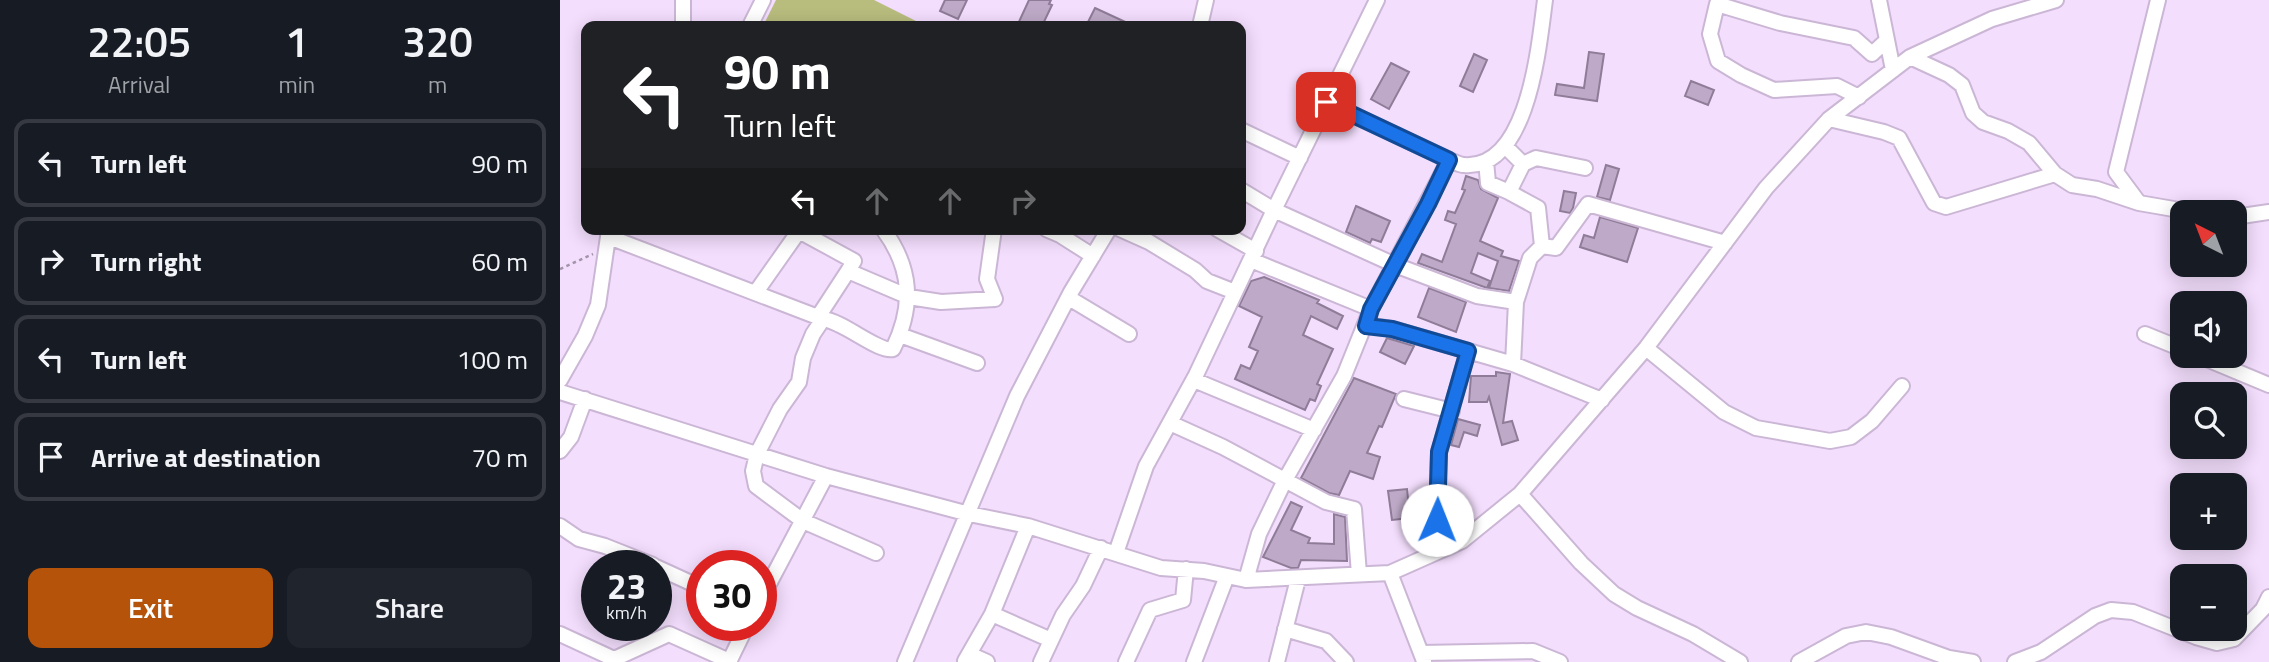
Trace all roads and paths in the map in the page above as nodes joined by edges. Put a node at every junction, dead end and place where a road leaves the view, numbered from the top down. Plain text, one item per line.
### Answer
1 (683, 0) edge
2 (762, 0) edge
3 (1206, 0) edge
4 (1377, 0) edge
5 (1545, 0) edge
6 (1879, 0) edge
7 (2056, 0) edge
8 (2158, 0) edge
9 (683, 21) edge
10 (752, 21) edge
11 (1201, 21) edge
12 (1887, 40) junction
13 (1910, 57) junction
14 (1893, 70) junction
15 (1859, 97) junction
16 (1326, 102) junction
17 (1829, 119) junction
18 (1246, 132) edge
19 (1505, 146) junction
20 (1300, 158) junction
21 (1449, 160) junction
22 (1486, 160) junction
23 (1523, 164) junction
24 (1585, 168) dead end
25 (2056, 174) junction
26 (1510, 192) junction
27 (1246, 193) edge
28 (2139, 203) junction
29 (2170, 208) edge
30 (1274, 210) junction
31 (2269, 212) edge
32 (2247, 215) edge
33 (796, 235) edge
34 (808, 235) edge
35 (887, 235) edge
36 (993, 235) edge
37 (1060, 235) edge
38 (1105, 235) edge
39 (1133, 235) edge
40 (1226, 235) edge
41 (608, 238) edge
42 (1725, 243) junction
43 (1542, 246) junction
44 (1254, 255) junction
45 (1093, 256) junction
46 (1395, 265) junction
47 (560, 269) edge
48 (848, 271) junction
49 (757, 292) junction
50 (1236, 292) junction
51 (909, 297) junction
52 (1069, 298) junction
53 (1516, 302) junction
54 (1371, 309) junction
55 (821, 318) junction
56 (1366, 326) junction
57 (1129, 334) dead end
58 (2145, 334) dead end
59 (900, 335) junction
60 (2170, 344) edge
61 (1646, 348) junction
62 (1468, 351) junction
63 (977, 363) dead end
64 (1513, 364) junction
65 (2228, 368) edge
66 (560, 380) edge
67 (1194, 380) junction
68 (2269, 385) edge
69 (1902, 386) dead end
70 (560, 392) edge
71 (585, 399) junction
72 (1404, 399) dead end
73 (1602, 400) junction
74 (1452, 411) junction
75 (1170, 423) junction
76 (1314, 430) junction
77 (560, 451) edge
78 (757, 454) junction
79 (826, 476) junction
80 (1285, 480) junction
81 (1520, 494) junction
82 (969, 514) junction
83 (803, 522) junction
84 (560, 526) edge
85 (1028, 526) junction
86 (1101, 548) junction
87 (615, 550) edge
88 (1442, 550) junction
89 (876, 553) dead end
90 (1116, 554) junction
91 (1186, 569) junction
92 (777, 570) edge
93 (1390, 573) junction
94 (1359, 574) junction
95 (1227, 576) junction
96 (1298, 579) junction
97 (1246, 580) junction
98 (2267, 606) edge
99 (992, 614) junction
100 (1285, 629) junction
101 (560, 634) edge
102 (1051, 640) junction
103 (739, 641) edge
104 (1423, 657) edge
105 (967, 658) edge
106 (729, 661) edge
107 (905, 662) edge
108 (987, 662) edge
109 (1041, 662) edge
110 (1126, 662) edge
111 (1194, 662) edge
112 (1277, 662) edge
113 (1346, 662) edge
114 (1560, 662) edge
115 (1740, 662) edge
116 (1799, 662) edge
117 (1973, 662) edge
118 (2015, 662) edge

1 - 9 street
2 - 10 street
3 - 11 street
4 - 16 street
5 - 19 street
6 - 12 street
7 - 13 street
8 - 28 street
12 - 14 street
12 - 15 street
13 - 14 street
13 - 25 street
14 - 15 street
15 - 17 street
16 - 20 street
16 - 21 street
17 - 25 street
17 - 42 street
18 - 20 street
19 - 22 street
19 - 23 street
20 - 30 street
21 - 22 street
21 - 46 street
22 - 26 street
23 - 24 street
23 - 26 street
25 - 28 street
26 - 43 street
27 - 30 street
28 - 29 street
30 - 44 street
30 - 46 street
31 - 32 street
33 - 49 street
34 - 48 street
35 - 51 street
36 - 51 street
37 - 45 street
38 - 45 street
39 - 50 street
40 - 44 street
41 - 47 path
41 - 49 street
41 - 66 street
42 - 43 street
42 - 61 street
43 - 53 street
44 - 50 street
44 - 54 street
45 - 52 street
46 - 53 street
46 - 54 street
48 - 51 street
48 - 55 street
49 - 55 street
50 - 67 street
51 - 59 street
52 - 57 street
52 - 82 street
53 - 64 street
54 - 56 street
55 - 59 street
55 - 78 street
56 - 62 street
56 - 76 street
58 - 60 street
59 - 63 street
61 - 69 street
61 - 73 street
62 - 64 street
62 - 74 street
64 - 73 street
65 - 68 street
67 - 75 street
67 - 76 street
70 - 71 street
71 - 77 street
71 - 78 street
72 - 74 street
73 - 81 street
74 - 88 street
75 - 80 street
75 - 90 street
76 - 80 street
78 - 79 street
78 - 83 street
79 - 82 street
79 - 83 street
80 - 94 street
80 - 97 street
81 - 88 street
81 - 115 street
82 - 85 street
82 - 107 street
83 - 89 street
83 - 92 street
84 - 87 street
85 - 86 street
85 - 99 street
86 - 90 street
86 - 102 street
88 - 93 street
90 - 91 street
91 - 95 street
91 - 110 street
93 - 94 street
93 - 104 street
94 - 96 street
95 - 97 street
95 - 111 street
96 - 97 street
96 - 100 street
98 - 118 street
99 - 102 street
99 - 105 street
100 - 112 street
100 - 113 street
101 - 106 street
102 - 109 street
103 - 106 street
104 - 114 street
105 - 108 street
116 - 117 street

